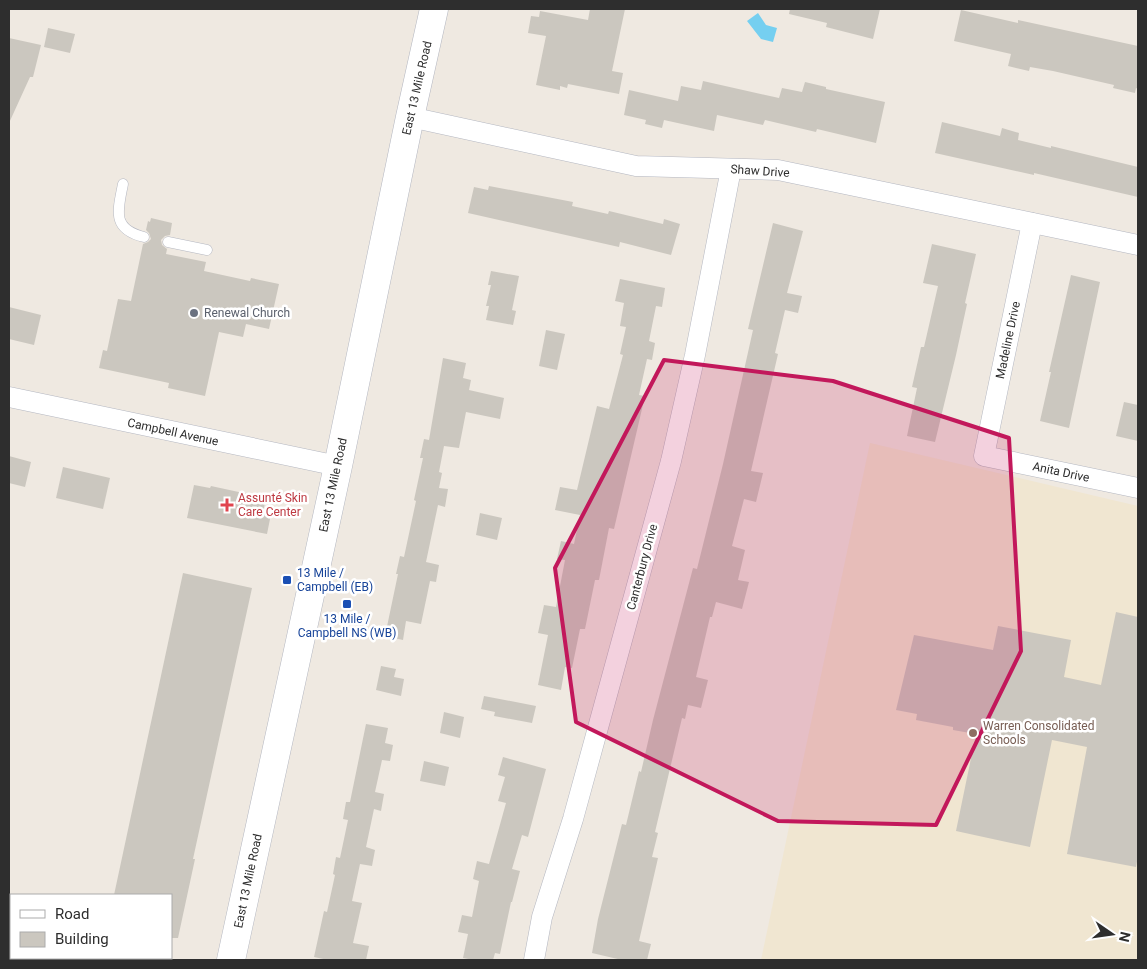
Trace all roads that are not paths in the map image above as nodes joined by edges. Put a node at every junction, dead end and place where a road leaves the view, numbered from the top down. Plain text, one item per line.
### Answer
1 (434, 9) edge
2 (410, 117) junction
3 (731, 169) junction
4 (123, 184) dead end
5 (1032, 223) junction
6 (144, 237) dead end
7 (168, 242) dead end
8 (1138, 245) edge
9 (207, 250) dead end
10 (9, 397) edge
11 (984, 456) joint
12 (338, 466) junction
13 (1138, 488) edge
14 (231, 960) edge
15 (534, 960) edge

1 - 2 main road, East 13 Mile Road
2 - 3 street, Shaw Drive
2 - 12 main road, East 13 Mile Road
3 - 5 street, Shaw Drive
3 - 15 street, Canterbury Drive
4 - 6 lane
5 - 8 street, Shaw Drive
5 - 11 street, Madeline Drive
7 - 9 lane
10 - 12 street, Campbell Avenue
11 - 13 street, Anita Drive
12 - 14 main road, East 13 Mile Road

